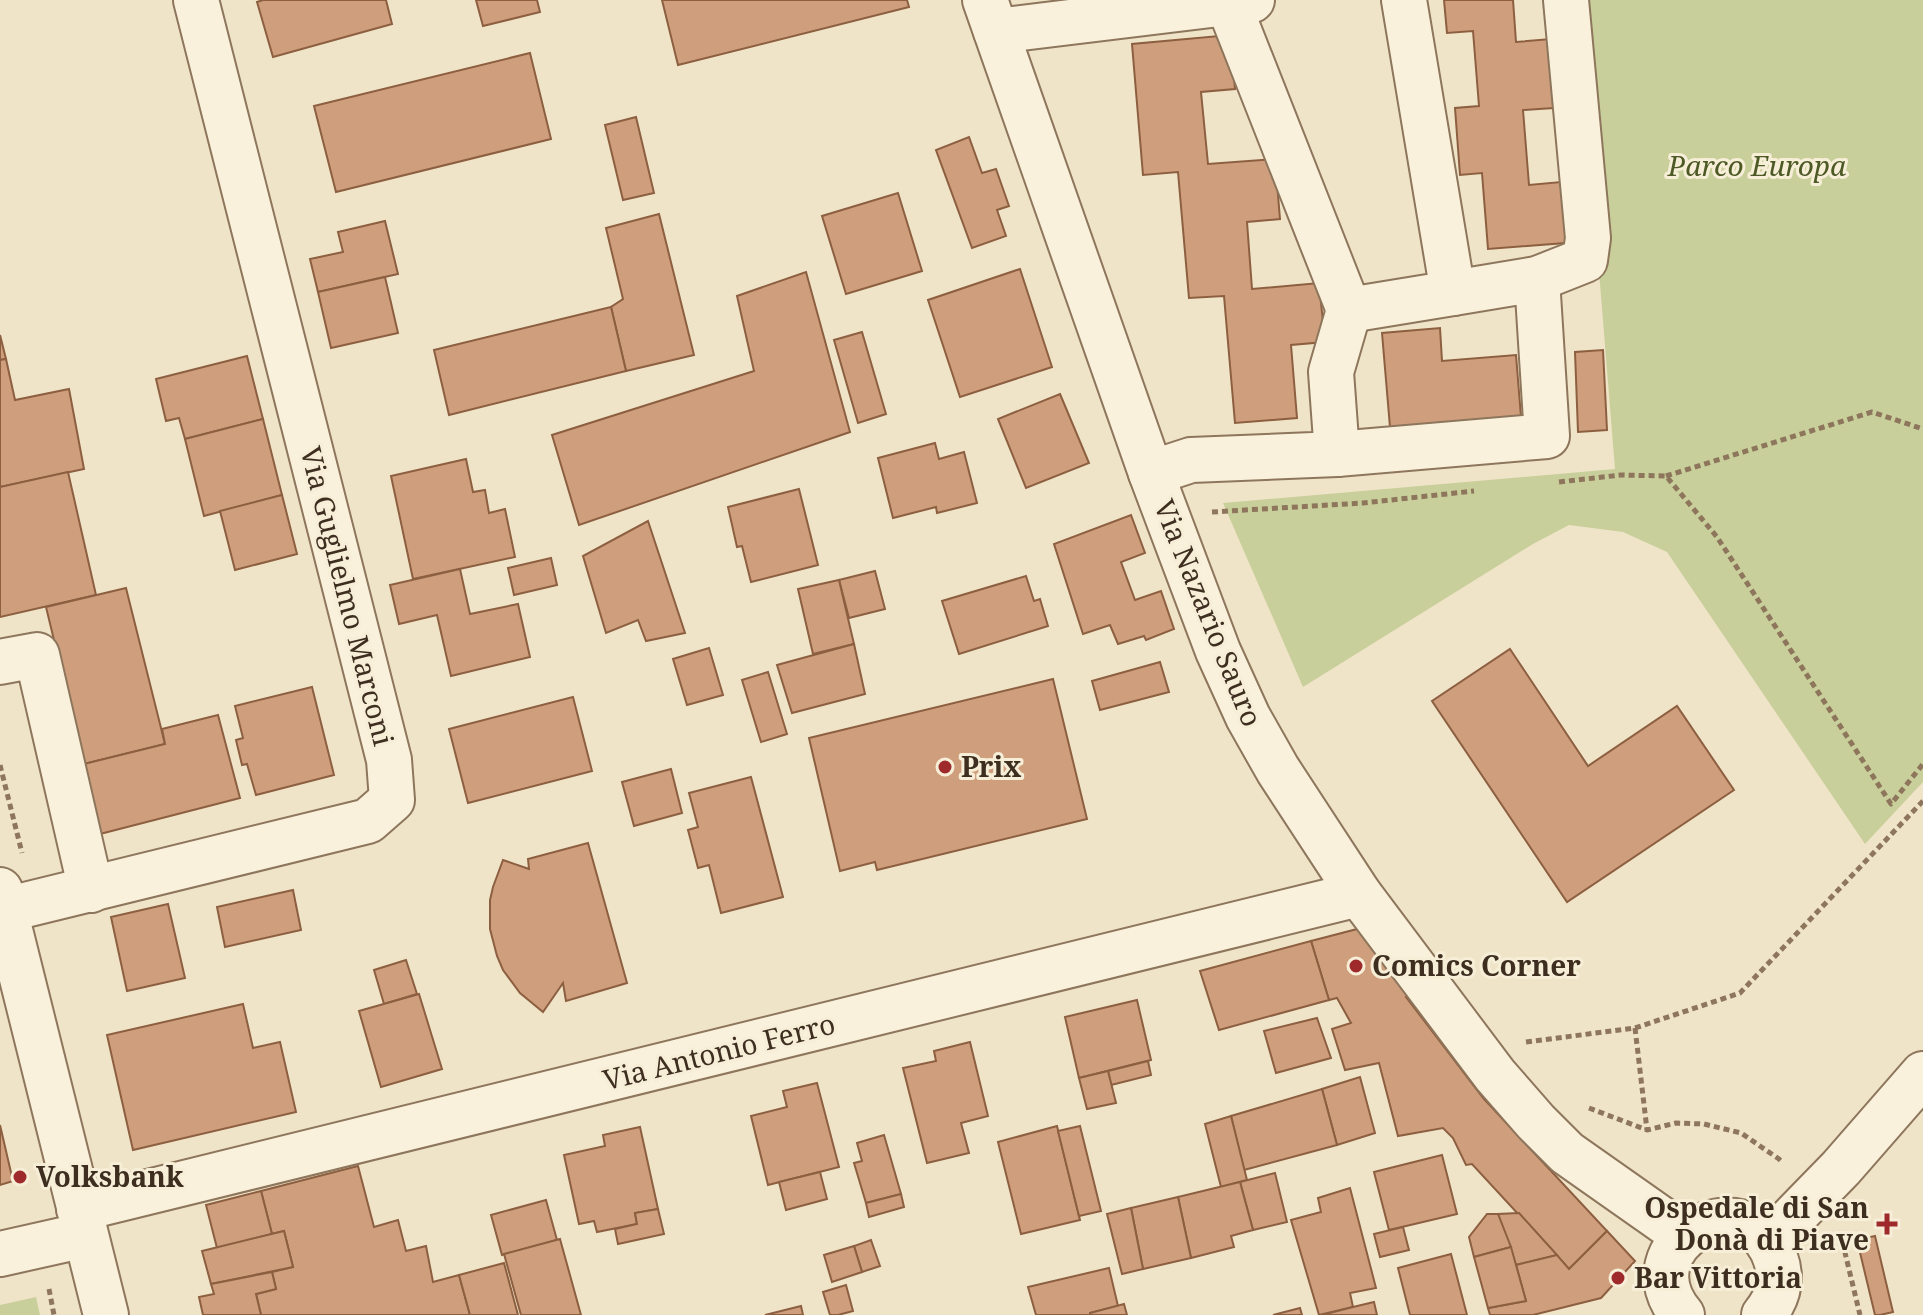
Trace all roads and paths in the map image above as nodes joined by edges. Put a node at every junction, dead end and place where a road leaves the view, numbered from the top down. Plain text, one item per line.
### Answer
1 (196, 0) edge
2 (1404, 0) edge
3 (1566, 0) edge
4 (1240, 2) edge
5 (1066, 11) edge
6 (990, 15) edge
7 (1537, 279) junction
8 (1453, 293) junction
9 (1349, 310) junction
10 (1923, 429) edge
11 (1337, 454) junction
12 (1171, 466) junction
13 (1666, 476) junction
14 (1545, 483) dead end
15 (1484, 490) dead end
16 (1211, 512) junction
17 (1217, 526) dead end
18 (0, 662) edge
19 (1923, 764) edge
20 (1923, 801) edge
21 (91, 890) junction
22 (1359, 894) junction
23 (2, 900) edge
24 (1635, 1028) junction
25 (1527, 1052) dead end
26 (1923, 1074) edge
27 (1588, 1108) dead end
28 (1647, 1130) junction
29 (1812, 1197) junction
30 (82, 1222) junction
31 (1685, 1236) junction
32 (1768, 1243) junction
33 (0, 1254) edge
34 (106, 1315) edge
35 (1682, 1315) edge
36 (1764, 1315) edge
37 (1860, 1315) edge

1 - 21 street, Via Guglielmo Marconi
2 - 8 street
3 - 7 street
4 - 5 street
4 - 9 street
5 - 6 street
6 - 12 street, Via Nazario Sauro
7 - 8 street
7 - 11 street
8 - 9 street
9 - 11 street
10 - 13 path
11 - 12 street
12 - 16 path
12 - 22 street, Via Nazario Sauro
13 - 14 path
13 - 19 path
15 - 16 path
16 - 17 path
18 - 21 street
20 - 24 path
21 - 23 street, Via Guglielmo Marconi
22 - 30 street, Via Antonio Ferro
22 - 31 street, Via Nazario Sauro
23 - 30 street
24 - 25 path
24 - 28 path
26 - 29 street
27 - 28 path
28 - 29 path
29 - 32 street
29 - 37 path
30 - 33 street, Via Antonio Ferro
30 - 34 street
31 - 32 street
31 - 35 street
32 - 36 street

